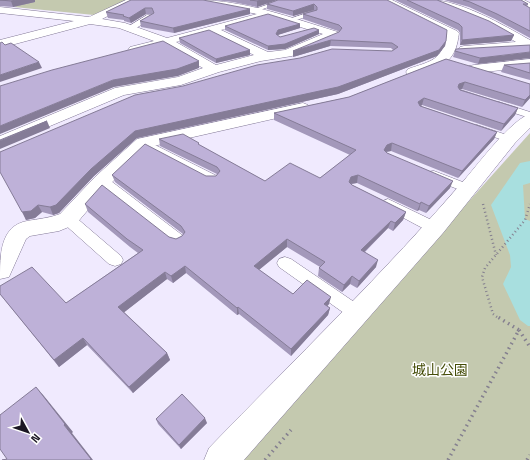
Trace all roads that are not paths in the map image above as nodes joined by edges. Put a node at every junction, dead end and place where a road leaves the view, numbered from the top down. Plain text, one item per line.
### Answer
1 (134, 0) edge
2 (202, 0) edge
3 (384, 0) edge
4 (436, 0) edge
5 (517, 0) edge
6 (280, 2) edge
7 (530, 7) edge
8 (255, 10) junction
9 (2, 11) edge
10 (313, 13) edge
11 (270, 14) junction
12 (150, 17) edge
13 (91, 20) junction
14 (290, 20) junction
15 (130, 28) junction
16 (315, 28) junction
17 (210, 29) junction
18 (301, 32) edge
19 (165, 41) junction
20 (0, 44) edge
21 (529, 44) edge
22 (123, 53) edge
23 (266, 56) junction
24 (299, 60) edge
25 (457, 62) junction
26 (530, 63) edge
27 (214, 69) junction
28 (398, 78) edge
29 (502, 78) edge
30 (126, 100) edge
31 (492, 103) edge
32 (320, 104) edge
33 (530, 115) edge
34 (530, 119) edge
35 (466, 124) edge
36 (508, 139) junction
37 (0, 142) edge
38 (143, 143) junction
39 (425, 171) edge
40 (212, 179) edge
41 (102, 181) junction
42 (475, 195) junction
43 (376, 198) edge
44 (68, 219) junction
45 (436, 228) junction
46 (177, 239) edge
47 (115, 260) dead end
48 (285, 263) dead end
49 (0, 270) edge
50 (357, 313) junction
51 (221, 460) edge

1 - 13 street
2 - 8 street
3 - 25 street
4 - 21 street
5 - 7 street
6 - 8 lane
8 - 11 street
9 - 13 street
10 - 14 lane
11 - 14 street
11 - 17 street
12 - 15 lane
13 - 15 street
13 - 20 street
14 - 16 street
15 - 19 street
16 - 18 lane
16 - 23 street
17 - 19 street
17 - 23 street
19 - 22 street
19 - 27 street
21 - 25 street
23 - 27 street
24 - 30 lane
25 - 26 street
25 - 28 street
25 - 29 street
27 - 37 street
31 - 33 lane
32 - 38 street
34 - 36 street
35 - 36 lane
36 - 42 street
38 - 40 lane
38 - 41 street
39 - 42 lane
41 - 44 street
41 - 46 lane
42 - 45 street
43 - 45 lane
44 - 47 lane
44 - 49 street
45 - 50 street
48 - 50 lane
50 - 51 street

